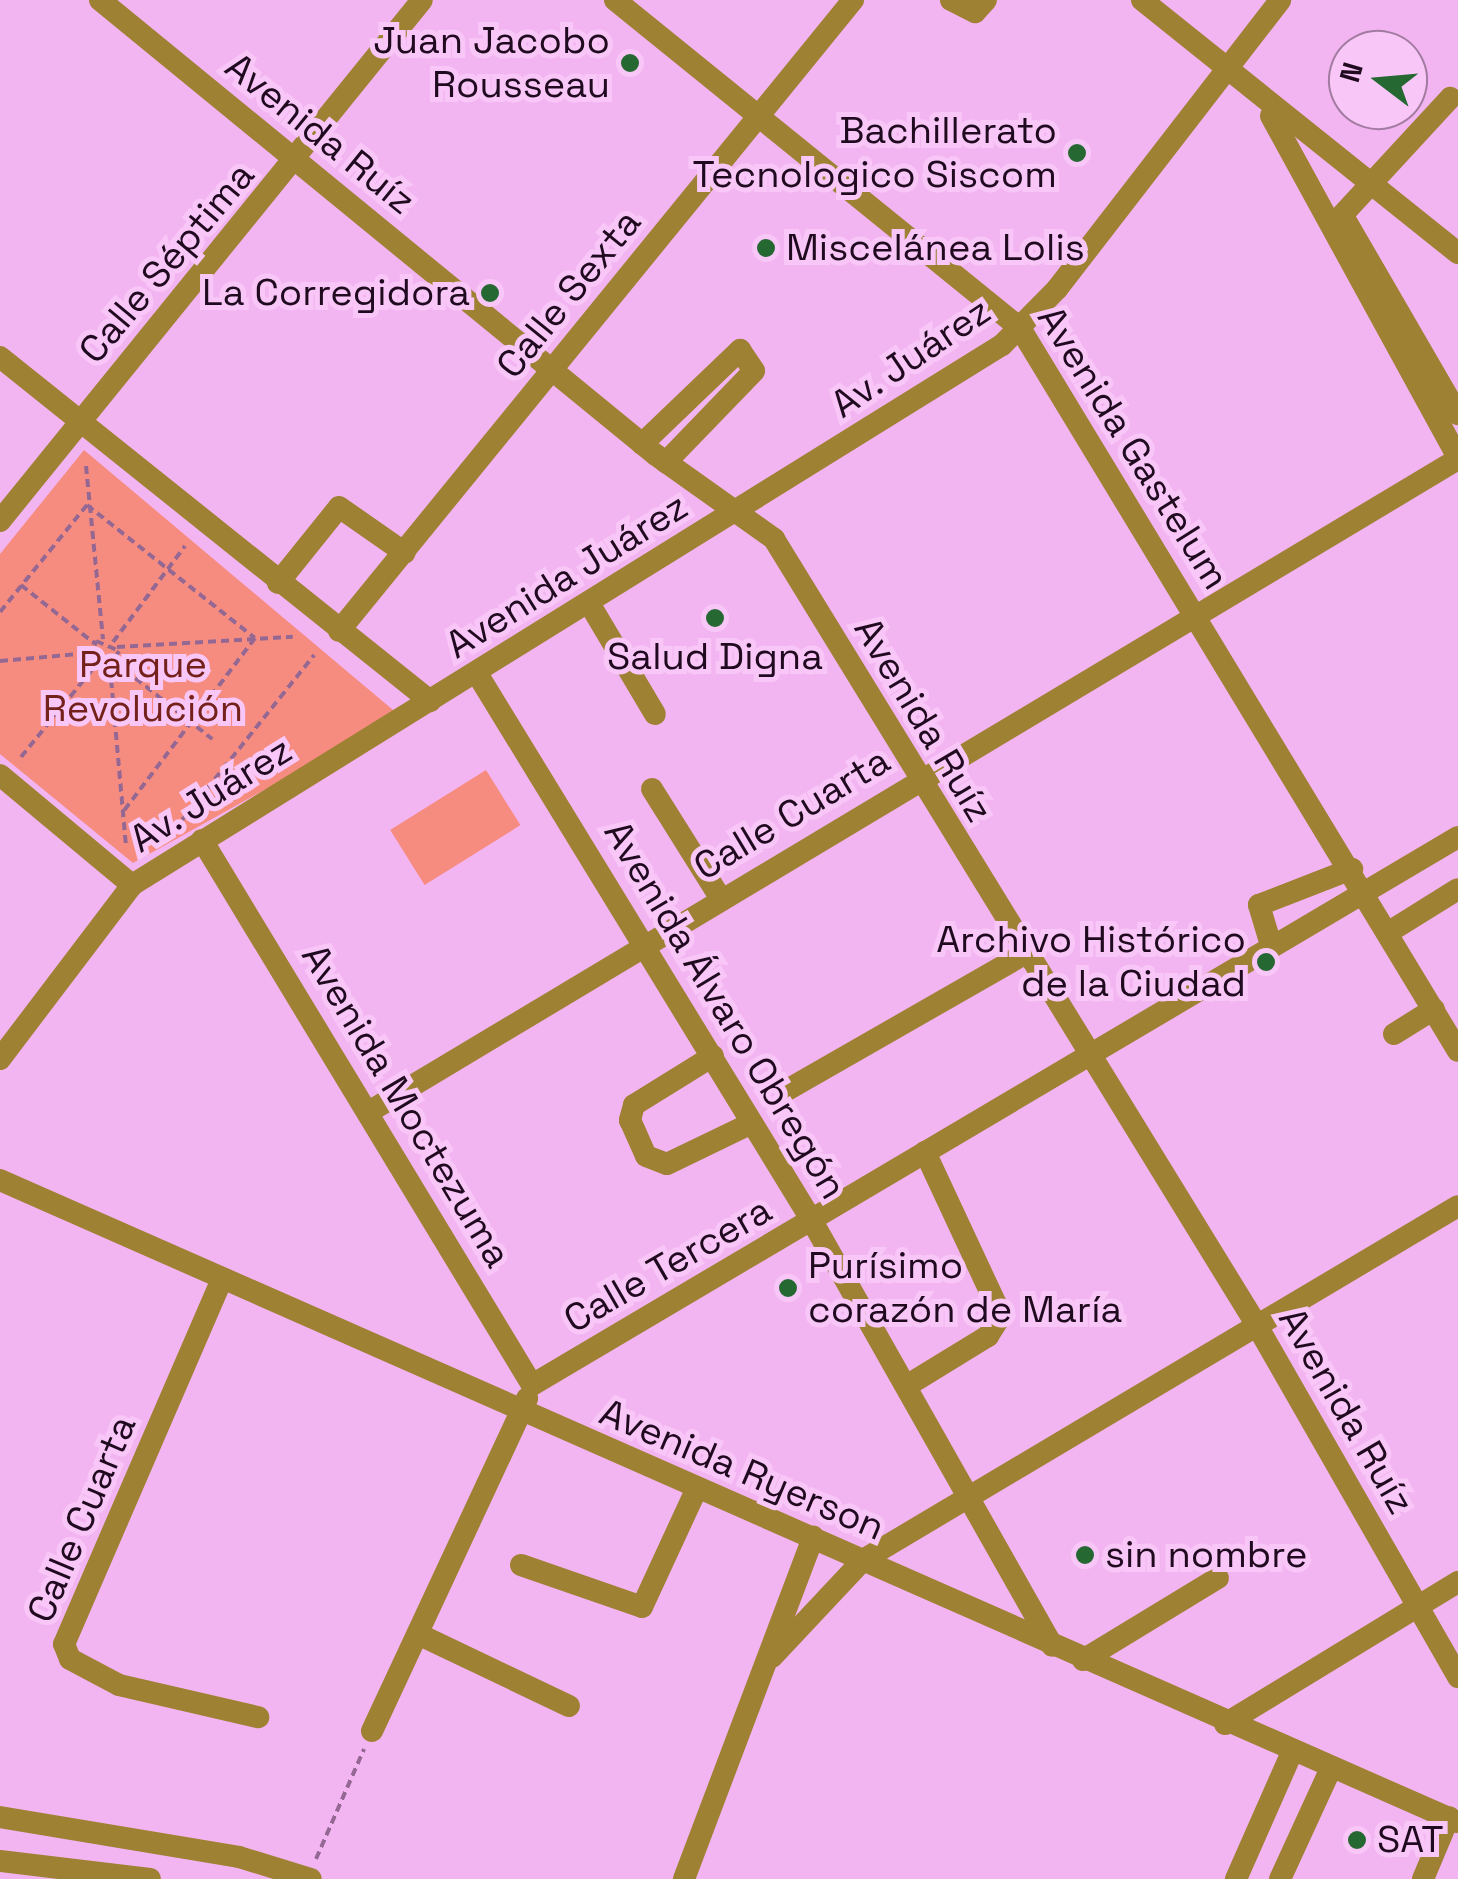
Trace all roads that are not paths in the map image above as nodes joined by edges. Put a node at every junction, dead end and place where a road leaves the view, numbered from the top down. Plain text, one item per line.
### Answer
1 (100, 0) edge
2 (422, 0) edge
3 (615, 0) edge
4 (853, 0) edge
5 (951, 0) edge
6 (986, 0) edge
7 (1142, 0) edge
8 (1280, 0) edge
9 (1223, 69) junction
10 (1450, 98) dead end
11 (1268, 109) junction
12 (759, 114) junction
13 (297, 160) junction
14 (1374, 189) junction
15 (1336, 222) junction
16 (1458, 253) edge
17 (1020, 328) junction
18 (0, 357) edge
19 (552, 370) junction
20 (1458, 414) edge
21 (80, 422) junction
22 (642, 444) junction
23 (1458, 458) edge
24 (666, 462) junction
25 (740, 510) junction
26 (0, 521) edge
27 (405, 553) junction
28 (278, 584) junction
29 (589, 603) junction
30 (1200, 619) junction
31 (339, 631) junction
32 (478, 676) junction
33 (430, 702) junction
34 (655, 714) dead end
35 (0, 775) edge
36 (917, 779) junction
37 (652, 789) dead end
38 (1458, 837) edge
39 (202, 840) junction
40 (1352, 870) junction
41 (132, 885) junction
42 (1458, 889) edge
43 (1366, 892) junction
44 (721, 899) junction
45 (1389, 932) junction
46 (646, 945) junction
47 (1271, 945) junction
48 (1023, 955) junction
49 (1434, 1010) junction
50 (1394, 1034) dead end
51 (1458, 1051) edge
52 (712, 1056) junction
53 (1084, 1056) junction
54 (0, 1060) edge
55 (787, 1090) dead end
56 (372, 1110) junction
57 (752, 1123) junction
58 (925, 1152) junction
59 (0, 1180) edge
60 (1458, 1206) edge
61 (812, 1221) junction
62 (222, 1280) junction
63 (1256, 1324) junction
64 (908, 1385) junction
65 (532, 1386) junction
66 (521, 1412) junction
67 (697, 1488) junction
68 (973, 1495) junction
69 (813, 1538) junction
70 (863, 1560) junction
71 (521, 1565) dead end
72 (1218, 1578) dead end
73 (1458, 1582) edge
74 (1418, 1606) junction
75 (420, 1635) junction
76 (1052, 1646) junction
77 (772, 1656) junction
78 (1083, 1660) junction
79 (1458, 1677) edge
80 (569, 1706) dead end
81 (258, 1717) dead end
82 (1224, 1724) junction
83 (372, 1731) road end
84 (1292, 1752) junction
85 (1331, 1768) junction
86 (0, 1817) edge
87 (1453, 1819) edge
88 (0, 1861) edge
89 (310, 1878) edge
90 (150, 1879) edge
91 (684, 1879) edge
92 (1236, 1879) edge
93 (1280, 1879) edge
94 (1424, 1879) edge

1 - 13 street, Avenida Ruíz
2 - 13 street, Calle Séptima
3 - 12 street, Avenida Gastelum
4 - 12 street, Calle Sexta
5 - 6 street
7 - 9 street
8 - 9 street, Av. Juárez
9 - 11 street
9 - 17 street, Av. Juárez
10 - 14 street
11 - 14 street
11 - 15 street
12 - 17 street, Avenida Gastelum
12 - 19 street, Calle Sexta
13 - 19 street, Avenida Ruíz
13 - 21 street, Calle Séptima
14 - 15 street
14 - 16 street
15 - 20 street
15 - 23 street
17 - 25 street, Av. Juárez
17 - 30 street, Avenida Gastelum
18 - 21 street
19 - 22 street, Avenida Ruíz
19 - 27 street, Calle Sexta
21 - 26 street, Calle Séptima
21 - 28 street
22 - 24 street, Avenida Ruíz
22 - 24 street
23 - 30 street, Calle Cuarta
24 - 25 street, Avenida Ruíz
25 - 29 street, Avenida Juárez
25 - 36 street, Avenida Ruíz
27 - 28 street
27 - 31 street, Calle Sexta
28 - 31 street
29 - 32 street, Avenida Juárez
29 - 34 street
30 - 36 street, Calle Cuarta
30 - 40 street, Avenida Gastelum
31 - 33 street
32 - 33 street, Avenida Juárez
32 - 46 street, Avenida Álvaro Obregón
33 - 39 street, Av. Juárez
35 - 41 street
36 - 44 street, Calle Cuarta
36 - 48 street, Avenida Ruíz
37 - 44 street
38 - 43 street, Calle Tercera
39 - 41 street, Av. Juárez
39 - 56 street, Avenida Moctezuma
40 - 43 street, Avenida Gastelum
40 - 47 street
41 - 54 street
42 - 45 street
43 - 45 street, Avenida Gastelum
43 - 47 street, Calle Tercera
44 - 46 street, Calle Cuarta
45 - 49 street, Avenida Gastelum
46 - 52 street, Avenida Álvaro Obregón
46 - 56 street, Calle Cuarta
47 - 53 street, Calle Tercera
48 - 53 street, Avenida Ruíz
48 - 55 street
49 - 50 street
49 - 51 street, Avenida Gastelum
52 - 57 street, Avenida Álvaro Obregón
52 - 57 street
53 - 58 street, Calle Tercera
53 - 63 street, Avenida Ruíz
56 - 65 street, Avenida Moctezuma
57 - 61 street, Avenida Álvaro Obregón
58 - 61 street, Calle Tercera
58 - 64 street
59 - 62 street, Avenida Ryerson
60 - 63 street
61 - 64 street, Avenida Álvaro Obregón
61 - 65 street, Calle Tercera
62 - 66 street, Avenida Ryerson
62 - 81 street, Calle Cuarta
63 - 68 street
63 - 74 street, Avenida Ruíz
64 - 68 street, Avenida Álvaro Obregón
65 - 66 street
66 - 67 street, Avenida Ryerson
66 - 75 street
67 - 69 street, Avenida Ryerson
67 - 71 street
68 - 70 street
68 - 76 street, Avenida Álvaro Obregón
69 - 70 street, Avenida Ryerson
69 - 77 street
70 - 76 street, Avenida Ryerson
70 - 77 street
72 - 78 street
73 - 74 street
74 - 79 street, Avenida Ruíz
74 - 82 street
75 - 80 street
75 - 83 street
76 - 78 street, Avenida Ryerson
77 - 91 street
78 - 82 street, Avenida Ryerson
82 - 84 street, Avenida Ryerson
84 - 85 street, Avenida Ryerson
84 - 92 street
85 - 87 street, Avenida Ryerson
85 - 93 street
86 - 89 street
87 - 94 street
88 - 90 street

